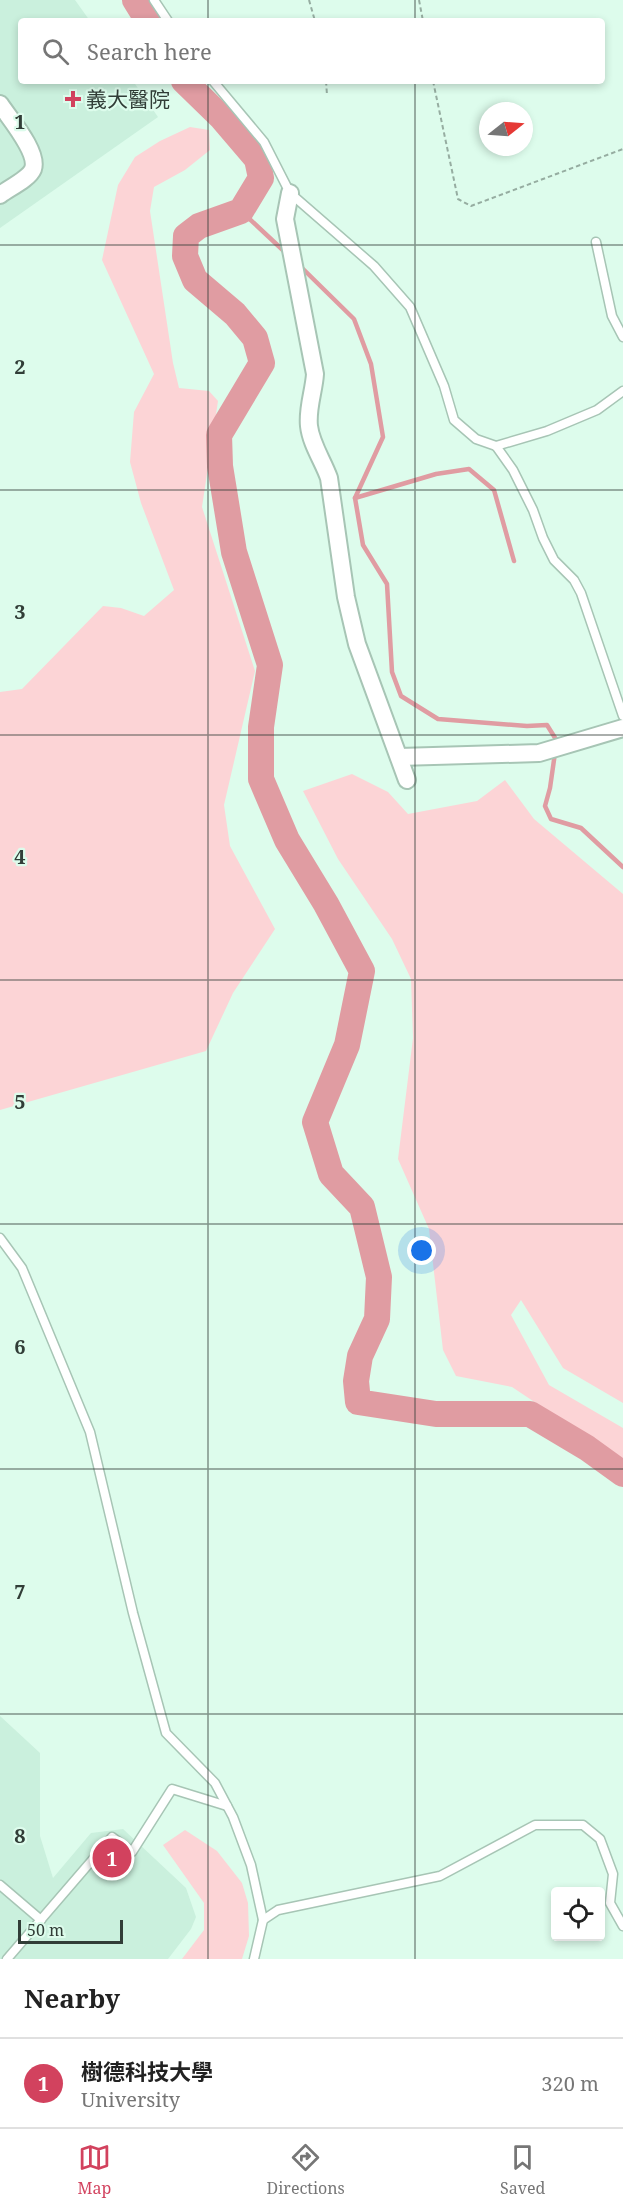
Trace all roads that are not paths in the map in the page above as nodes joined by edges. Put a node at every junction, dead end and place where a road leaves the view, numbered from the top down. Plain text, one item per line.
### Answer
1 (154, 0) edge
2 (166, 18) edge
3 (216, 84) edge
4 (0, 104) edge
5 (290, 193) junction
6 (0, 195) edge
7 (596, 242) dead end
8 (623, 337) edge
9 (623, 391) edge
10 (496, 446) junction
11 (623, 716) edge
12 (623, 728) edge
13 (399, 757) junction
14 (407, 780) dead end
15 (0, 1238) edge
16 (227, 1806) junction
17 (0, 1885) edge
18 (41, 1920) junction
19 (263, 1920) junction
20 (623, 1926) edge
21 (7, 1959) edge
22 (254, 1959) edge

1 - 2 lane
3 - 5 lane
4 - 6 street
5 - 10 lane
5 - 13 street
7 - 8 lane
9 - 10 lane
10 - 11 lane
12 - 13 street
13 - 14 street
15 - 16 lane
16 - 18 lane
16 - 19 lane
17 - 18 lane
18 - 21 lane
19 - 20 lane
19 - 22 lane

